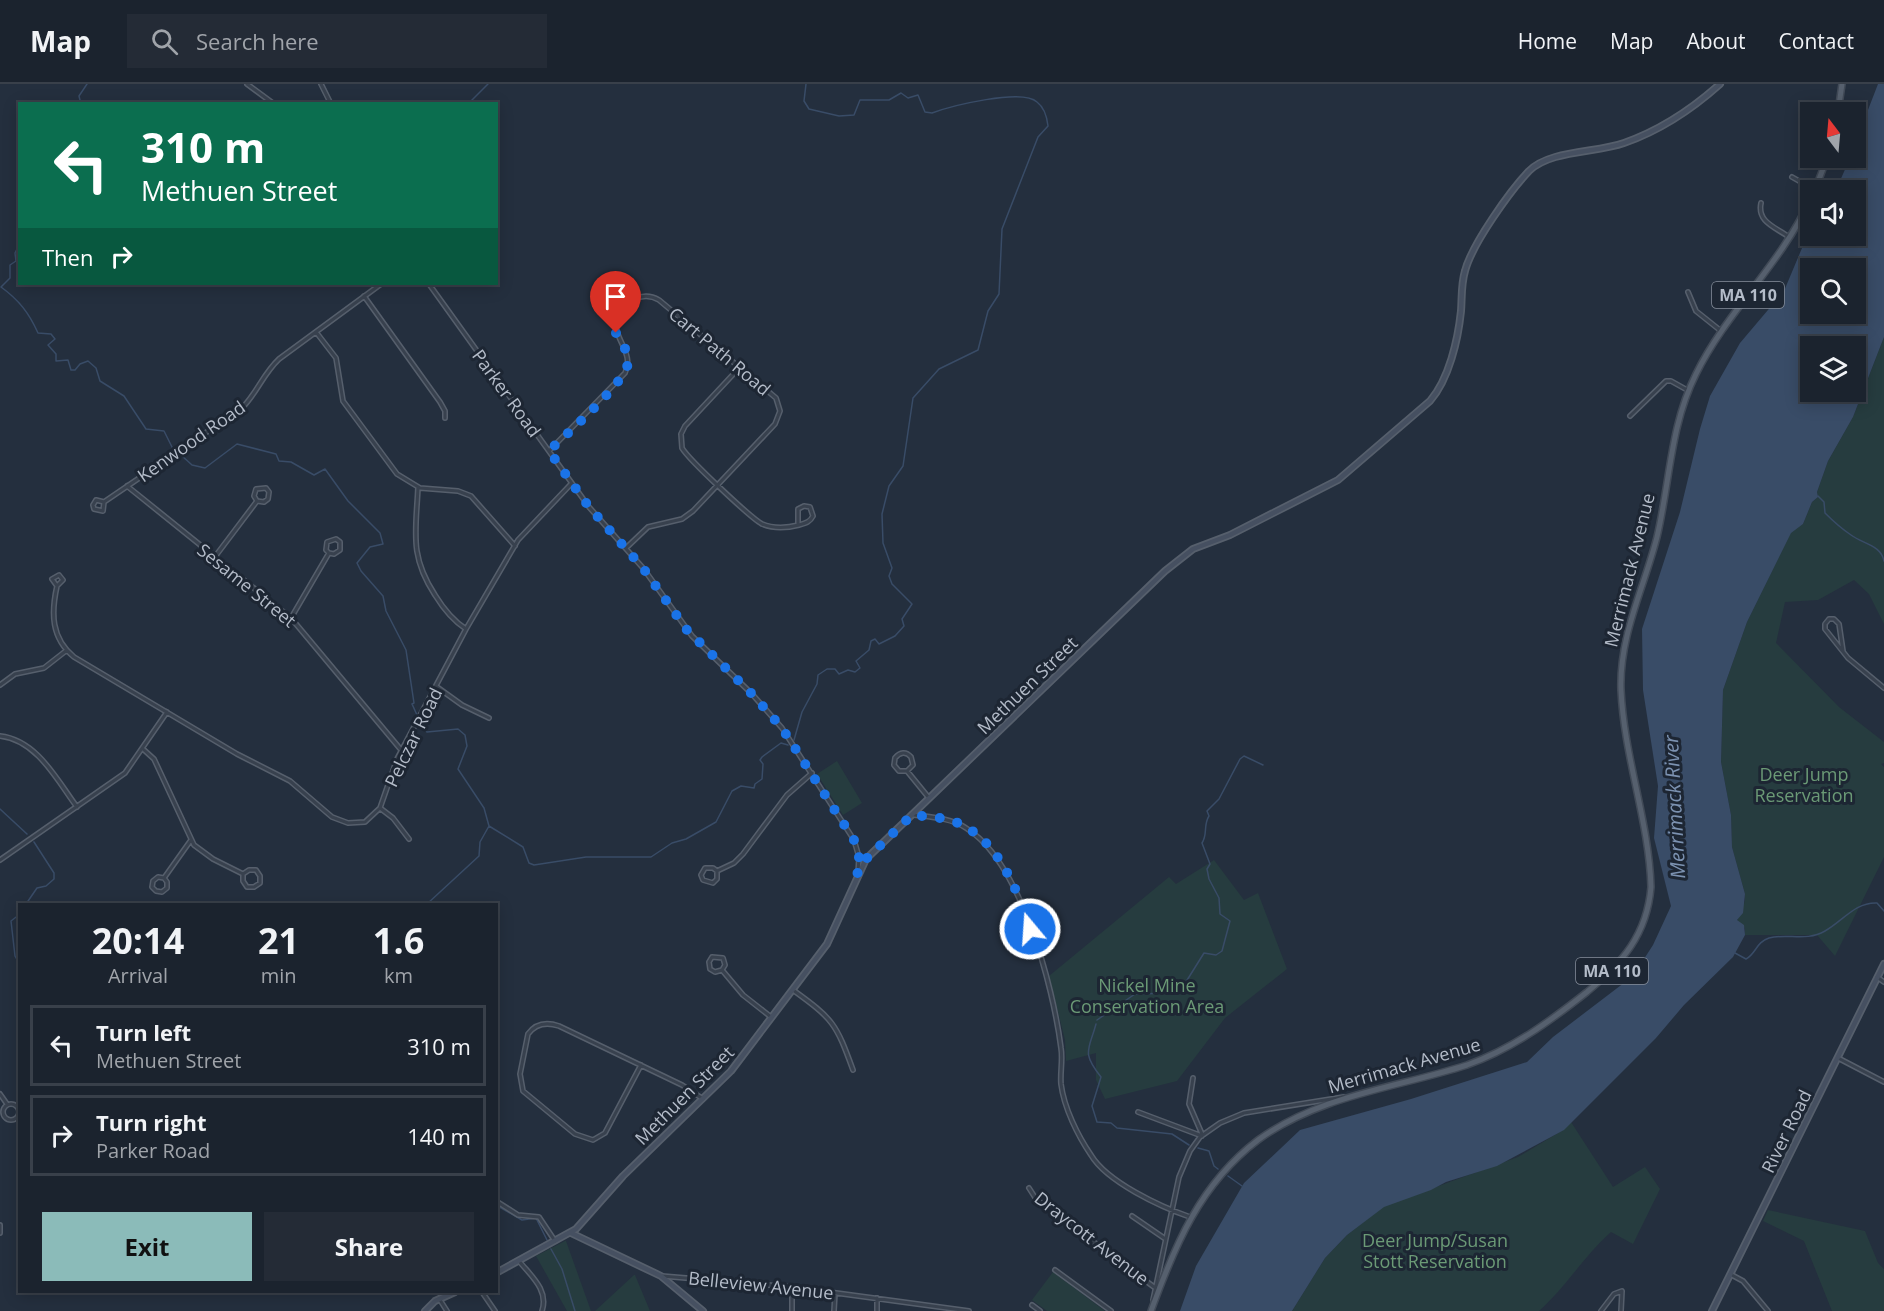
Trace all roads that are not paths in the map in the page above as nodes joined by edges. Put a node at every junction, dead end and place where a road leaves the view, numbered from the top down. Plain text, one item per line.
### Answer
1 (247, 84) edge
2 (321, 84) edge
3 (1720, 84) edge
4 (1842, 84) edge
5 (270, 102) edge
6 (330, 102) edge
7 (1839, 102) edge
8 (1792, 177) dead end
9 (1800, 182) edge
10 (1761, 203) dead end
11 (1800, 220) edge
12 (1791, 238) junction
13 (380, 285) edge
14 (430, 285) edge
15 (1688, 292) dead end
16 (364, 296) junction
17 (1721, 331) junction
18 (316, 332) junction
19 (740, 367) junction
20 (1689, 391) junction
21 (1630, 416) dead end
22 (445, 417) dead end
23 (549, 451) junction
24 (571, 484) junction
25 (718, 484) junction
26 (128, 486) junction
27 (418, 487) junction
28 (257, 501) junction
29 (104, 502) junction
30 (798, 525) junction
31 (515, 546) junction
32 (626, 548) junction
33 (329, 553) junction
34 (214, 558) junction
35 (57, 586) dead end
36 (291, 618) junction
37 (466, 629) junction
38 (67, 651) junction
39 (1843, 651) junction
40 (0, 685) edge
41 (437, 687) junction
42 (1884, 688) edge
43 (167, 712) junction
44 (489, 718) dead end
45 (0, 736) edge
46 (143, 749) junction
47 (402, 751) junction
48 (907, 771) junction
49 (812, 772) junction
50 (929, 798) junction
51 (77, 807) junction
52 (380, 808) junction
53 (912, 815) junction
54 (409, 839) dead end
55 (190, 840) junction
56 (0, 860) edge
57 (717, 872) junction
58 (243, 874) junction
59 (857, 874) junction
60 (164, 878) junction
61 (1884, 964) edge
62 (722, 970) junction
63 (1877, 977) junction
64 (1884, 982) edge
65 (793, 990) junction
66 (771, 1017) junction
67 (1837, 1058) junction
68 (641, 1065) junction
69 (853, 1070) dead end
70 (1193, 1078) dead end
71 (1884, 1082) edge
72 (0, 1094) edge
73 (1359, 1094) junction
74 (703, 1099) junction
75 (7, 1105) junction
76 (1138, 1112) dead end
77 (1202, 1136) junction
78 (1029, 1188) dead end
79 (498, 1202) edge
80 (1170, 1210) junction
81 (1132, 1216) dead end
82 (1190, 1217) junction
83 (0, 1226) edge
84 (0, 1233) edge
85 (571, 1233) junction
86 (1164, 1239) junction
87 (556, 1242) junction
88 (519, 1261) junction
89 (1054, 1270) dead end
90 (498, 1272) edge
91 (1730, 1274) junction
92 (661, 1276) junction
93 (792, 1287) junction
94 (1154, 1287) junction
95 (453, 1293) edge
96 (483, 1293) edge
97 (835, 1293) junction
98 (877, 1298) junction
99 (440, 1299) junction
100 (919, 1304) junction
101 (1032, 1305) dead end
102 (961, 1310) edge
103 (425, 1311) edge
104 (447, 1311) edge
105 (495, 1311) edge
106 (542, 1311) edge
107 (703, 1311) edge
108 (792, 1311) edge
109 (834, 1311) edge
110 (877, 1311) edge
111 (919, 1311) edge
112 (969, 1311) edge
113 (1040, 1311) edge
114 (1111, 1311) edge
115 (1151, 1311) edge
116 (1601, 1311) edge
117 (1621, 1311) edge
118 (1712, 1311) edge
119 (1768, 1311) edge

1 - 5 street
2 - 6 street
3 - 50 street, Methuen Street
4 - 7 main road
8 - 9 street
10 - 12 street
11 - 12 main road, MA 110
12 - 17 main road, MA 110
13 - 16 street, Kenwood Road
14 - 23 street, Parker Road
15 - 17 street
16 - 18 street, Kenwood Road
16 - 22 street
17 - 20 main road, MA 110
18 - 26 street, Kenwood Road
18 - 27 street
19 - 23 street, Cart Path Road
19 - 25 street
19 - 25 street, Cart Path Road
20 - 21 street
20 - 73 main road, Merrimack Avenue / MA 110
23 - 24 street, Parker Road
24 - 31 street, Pelczar Road
24 - 32 street, Parker Road
25 - 30 street
25 - 32 street, Cart Path Road
26 - 29 street, Kenwood Road
26 - 34 street, Sesame Street
27 - 31 street
27 - 37 street
28 - 28 street
28 - 34 street
29 - 29 street
30 - 30 street
31 - 37 street, Pelczar Road
32 - 49 street, Parker Road
33 - 33 street
33 - 36 street
34 - 36 street, Sesame Street
35 - 38 street
36 - 47 street, Sesame Street
37 - 41 street, Pelczar Road
38 - 40 street
38 - 43 street, Pelczar Road
39 - 39 street
39 - 42 street
41 - 44 street
41 - 47 street, Pelczar Road
43 - 46 street
43 - 52 street, Pelczar Road
45 - 51 street
46 - 51 street
46 - 55 street
47 - 52 street, Pelczar Road
48 - 48 street
48 - 50 street
49 - 57 street
49 - 59 street, Parker Road
50 - 53 street, Methuen Street
51 - 56 street
52 - 54 street
53 - 59 street, Methuen Street
53 - 80 street
55 - 58 street
55 - 60 street
57 - 57 street
58 - 58 street
59 - 65 street, Methuen Street
60 - 60 street
61 - 63 street, River Road
62 - 62 street
62 - 66 street
63 - 64 street
63 - 67 street, River Road
65 - 66 street, Methuen Street
65 - 69 street
66 - 74 street, Methuen Street
67 - 71 street
67 - 91 street, River Road
68 - 68 street
68 - 74 street
70 - 77 street
72 - 75 street
73 - 77 street
73 - 82 main road, Merrimack Avenue / MA 110
74 - 85 street, Methuen Street
75 - 75 street
76 - 77 street
77 - 80 street
78 - 94 street, Draycott Avenue
79 - 87 street
80 - 82 street
80 - 86 street
81 - 86 street
82 - 115 main road, Merrimack Avenue / MA 110
83 - 84 street
85 - 87 street, Methuen Street
85 - 92 street
86 - 94 street
87 - 88 street, Methuen Street
88 - 90 street, Methuen Street
88 - 106 street
89 - 114 street
91 - 118 street, River Road
91 - 119 street
92 - 93 street, Belleview Avenue
92 - 107 street
93 - 97 street, Belleview Avenue
93 - 108 street
94 - 115 street
95 - 99 street
96 - 105 street
97 - 98 street, Belleview Avenue
97 - 109 street
98 - 100 street, Belleview Avenue
98 - 110 street
99 - 103 street
99 - 104 street
100 - 102 street, Belleview Avenue
100 - 111 street
101 - 113 street
102 - 112 street, Belleview Avenue
116 - 117 street

